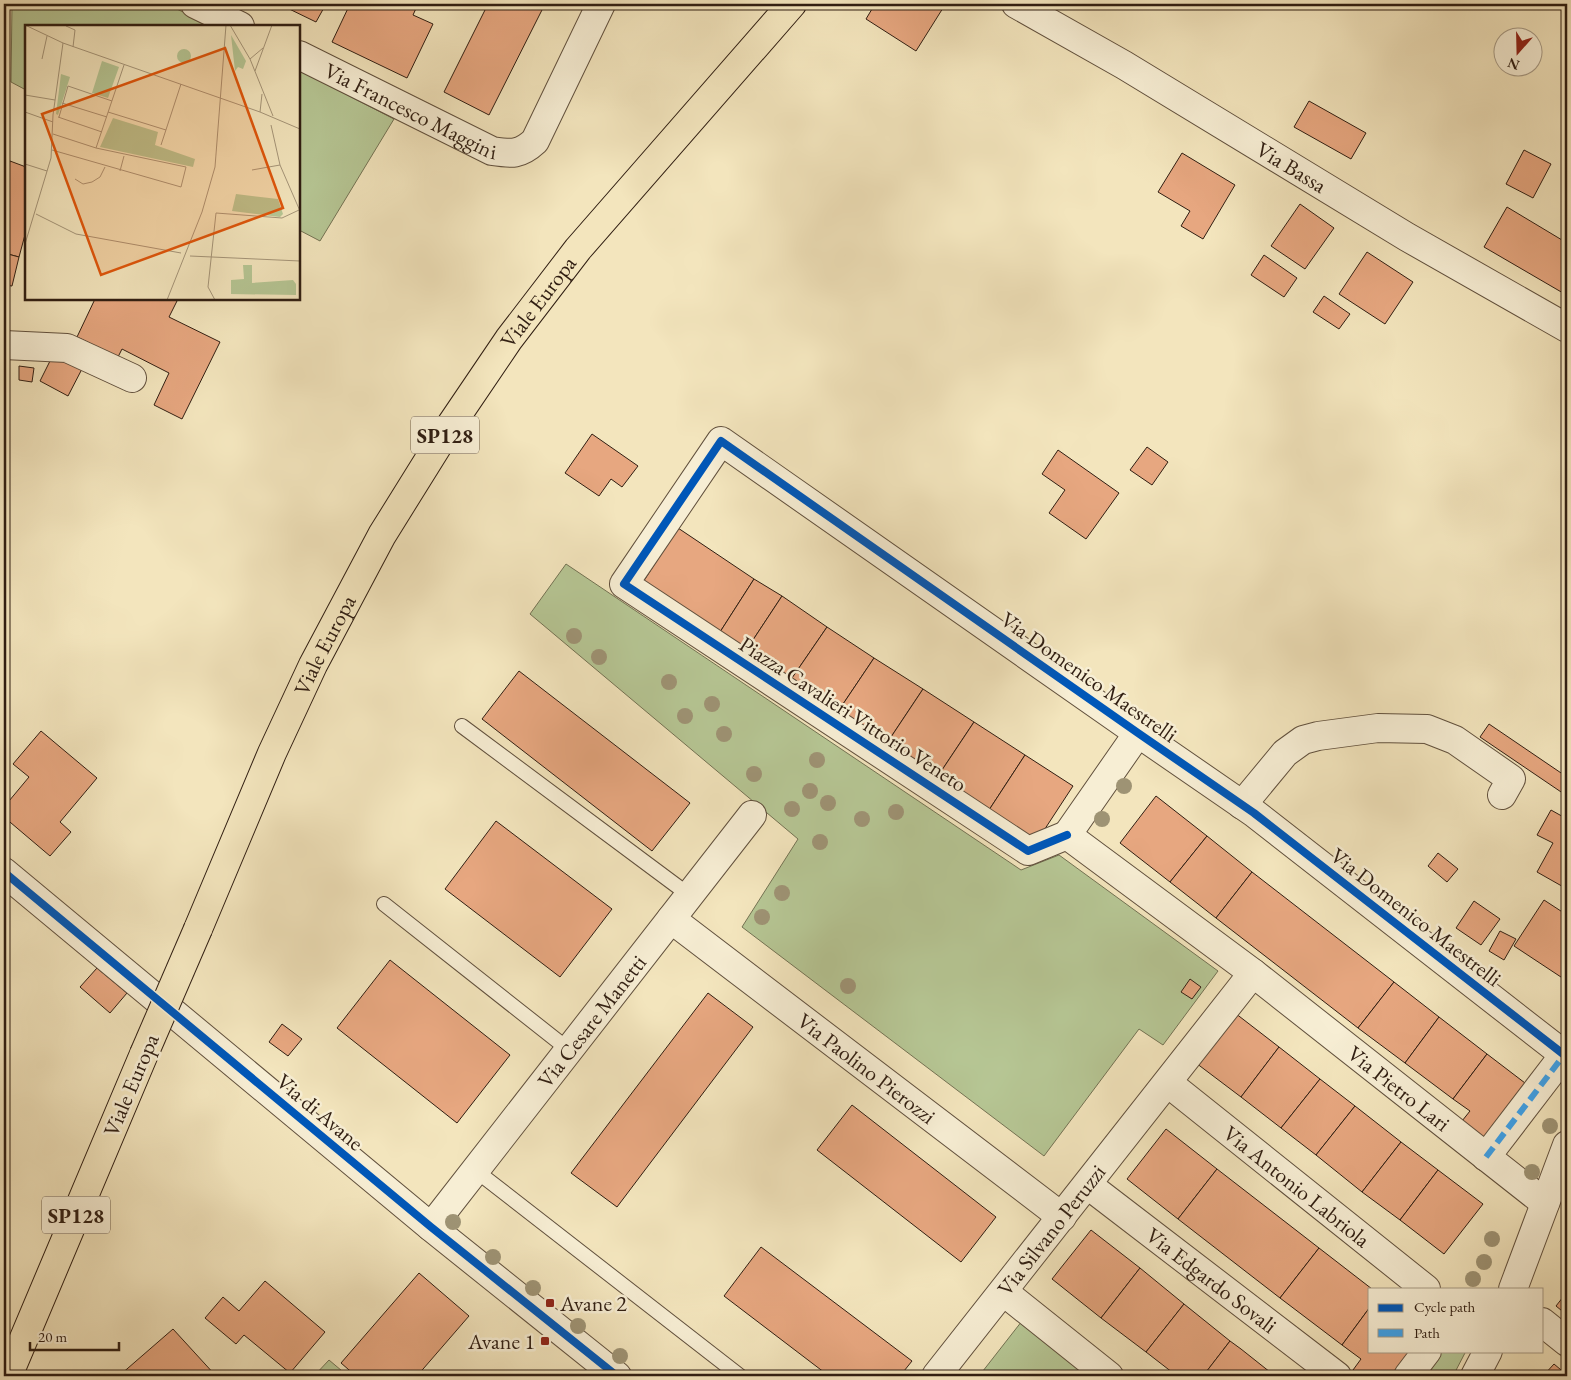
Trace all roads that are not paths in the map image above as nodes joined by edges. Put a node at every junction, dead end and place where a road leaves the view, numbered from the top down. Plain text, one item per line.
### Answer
1 (195, 4) edge
2 (601, 4) edge
3 (792, 4) edge
4 (1016, 4) edge
5 (238, 25) edge
6 (300, 55) edge
7 (1567, 328) edge
8 (4, 345) edge
9 (132, 378) dead end
10 (624, 584) joint
11 (462, 726) dead end
12 (1138, 734) junction
13 (1502, 795) dead end
14 (1242, 805) junction
15 (752, 815) dead end
16 (1067, 835) junction
17 (4, 872) edge
18 (689, 895) junction
19 (384, 904) dead end
20 (670, 919) junction
21 (1253, 973) junction
22 (569, 1050) junction
23 (1566, 1056) edge
24 (1168, 1083) junction
25 (1567, 1145) edge
26 (1486, 1157) junction
27 (476, 1170) junction
28 (1088, 1185) junction
29 (1545, 1203) junction
30 (1062, 1217) junction
31 (431, 1227) junction
32 (1425, 1288) edge
33 (1513, 1288) edge
34 (1004, 1292) junction
35 (1544, 1324) edge
36 (1567, 1342) edge
37 (1425, 1352) edge
38 (1487, 1352) edge
39 (8, 1376) edge
40 (617, 1376) edge
41 (740, 1376) edge
42 (936, 1376) edge
43 (1109, 1376) edge
44 (1337, 1376) edge
45 (1408, 1376) edge
46 (1475, 1376) edge

1 - 5 street
2 - 6 street, Via Francesco Maggini
3 - 39 main road, Viale Europa / SP128, bridge
4 - 7 street, Via Bassa
8 - 9 street
10 - 12 street, Via Domenico Maestrelli
10 - 16 street, Piazza Cavalieri Vittorio Veneto
11 - 18 lane
12 - 14 street, Via Domenico Maestrelli
12 - 16 street, Via Domenico Maestrelli
13 - 14 street
14 - 23 street, Via Domenico Maestrelli
15 - 18 street, Via Cesare Manetti
16 - 21 street
17 - 31 street, Via di Avane
18 - 20 street, Via Cesare Manetti
19 - 22 lane
20 - 22 street, Via Cesare Manetti
20 - 30 street, Via Paolino Pierozzi
21 - 24 street
21 - 26 street, Via Pietro Lari
22 - 27 street, Via Cesare Manetti
23 - 26 street
24 - 28 street, Via Silvano Peruzzi
24 - 32 street, Via Antonio Labriola
25 - 29 street
26 - 29 street, Via Pietro Lari
27 - 31 street, Via Cesare Manetti
27 - 41 lane
28 - 30 street, Via Silvano Peruzzi
28 - 44 street, Via Edgardo Sovali
29 - 33 street
30 - 34 street, Via Silvano Peruzzi
31 - 40 street, Via di Avane
34 - 42 street, Via Silvano Peruzzi
34 - 43 street
35 - 36 street
37 - 45 street
38 - 46 street

